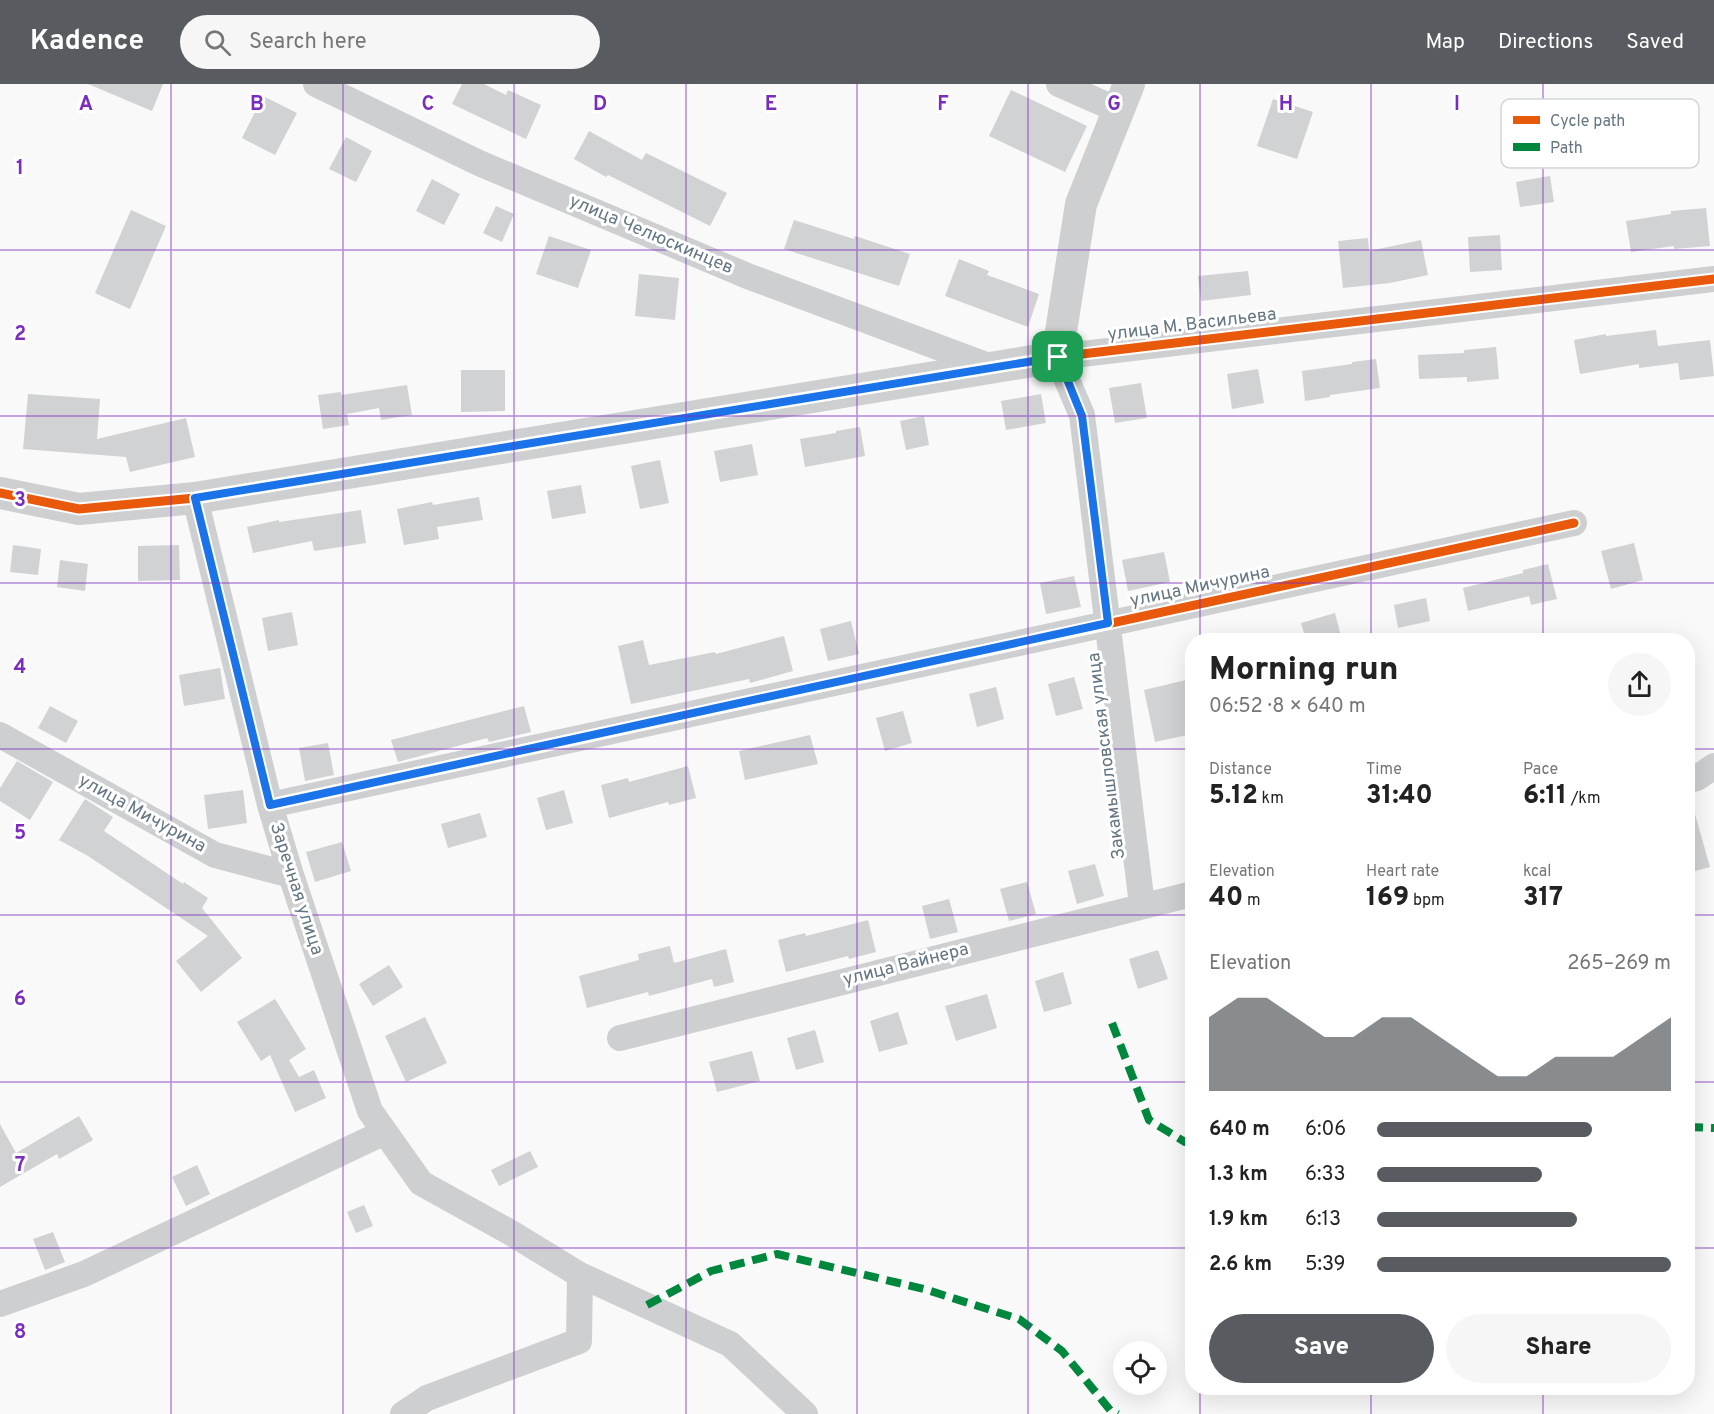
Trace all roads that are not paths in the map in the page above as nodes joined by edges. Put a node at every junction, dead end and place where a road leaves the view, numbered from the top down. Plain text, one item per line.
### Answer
1 (316, 84) edge
2 (1059, 84) edge
3 (1124, 97) edge
4 (1714, 279) edge
5 (1058, 357) junction
6 (994, 368) junction
7 (0, 493) edge
8 (195, 498) junction
9 (1574, 523) dead end
10 (1108, 623) junction
11 (0, 735) edge
12 (1714, 766) edge
13 (1695, 778) edge
14 (270, 805) junction
15 (291, 875) junction
16 (1185, 896) edge
17 (1142, 905) junction
18 (620, 1038) dead end
19 (385, 1132) junction
20 (580, 1275) junction
21 (0, 1304) edge
22 (403, 1414) edge
23 (805, 1414) edge

1 - 6 street, улица Челюскинцев
2 - 3 street
3 - 5 street
4 - 5 street, улица М. Васильева
5 - 6 street, улица М. Васильева
5 - 10 street, Закамышловская улица
6 - 8 street, улица М. Васильева
7 - 8 street, улица М. Васильева
8 - 14 street, Заречная улица
9 - 10 street, улица Мичурина
10 - 14 street, улица Мичурина
10 - 17 street, Закамышловская улица
11 - 15 street, улица Мичурина
12 - 13 street
14 - 15 street, Заречная улица
15 - 19 street, Заречная улица
16 - 17 street, улица Вайнера
17 - 18 street, улица Вайнера
19 - 20 street, Заречная улица
19 - 21 street
20 - 22 street
20 - 23 street, Заречная улица

